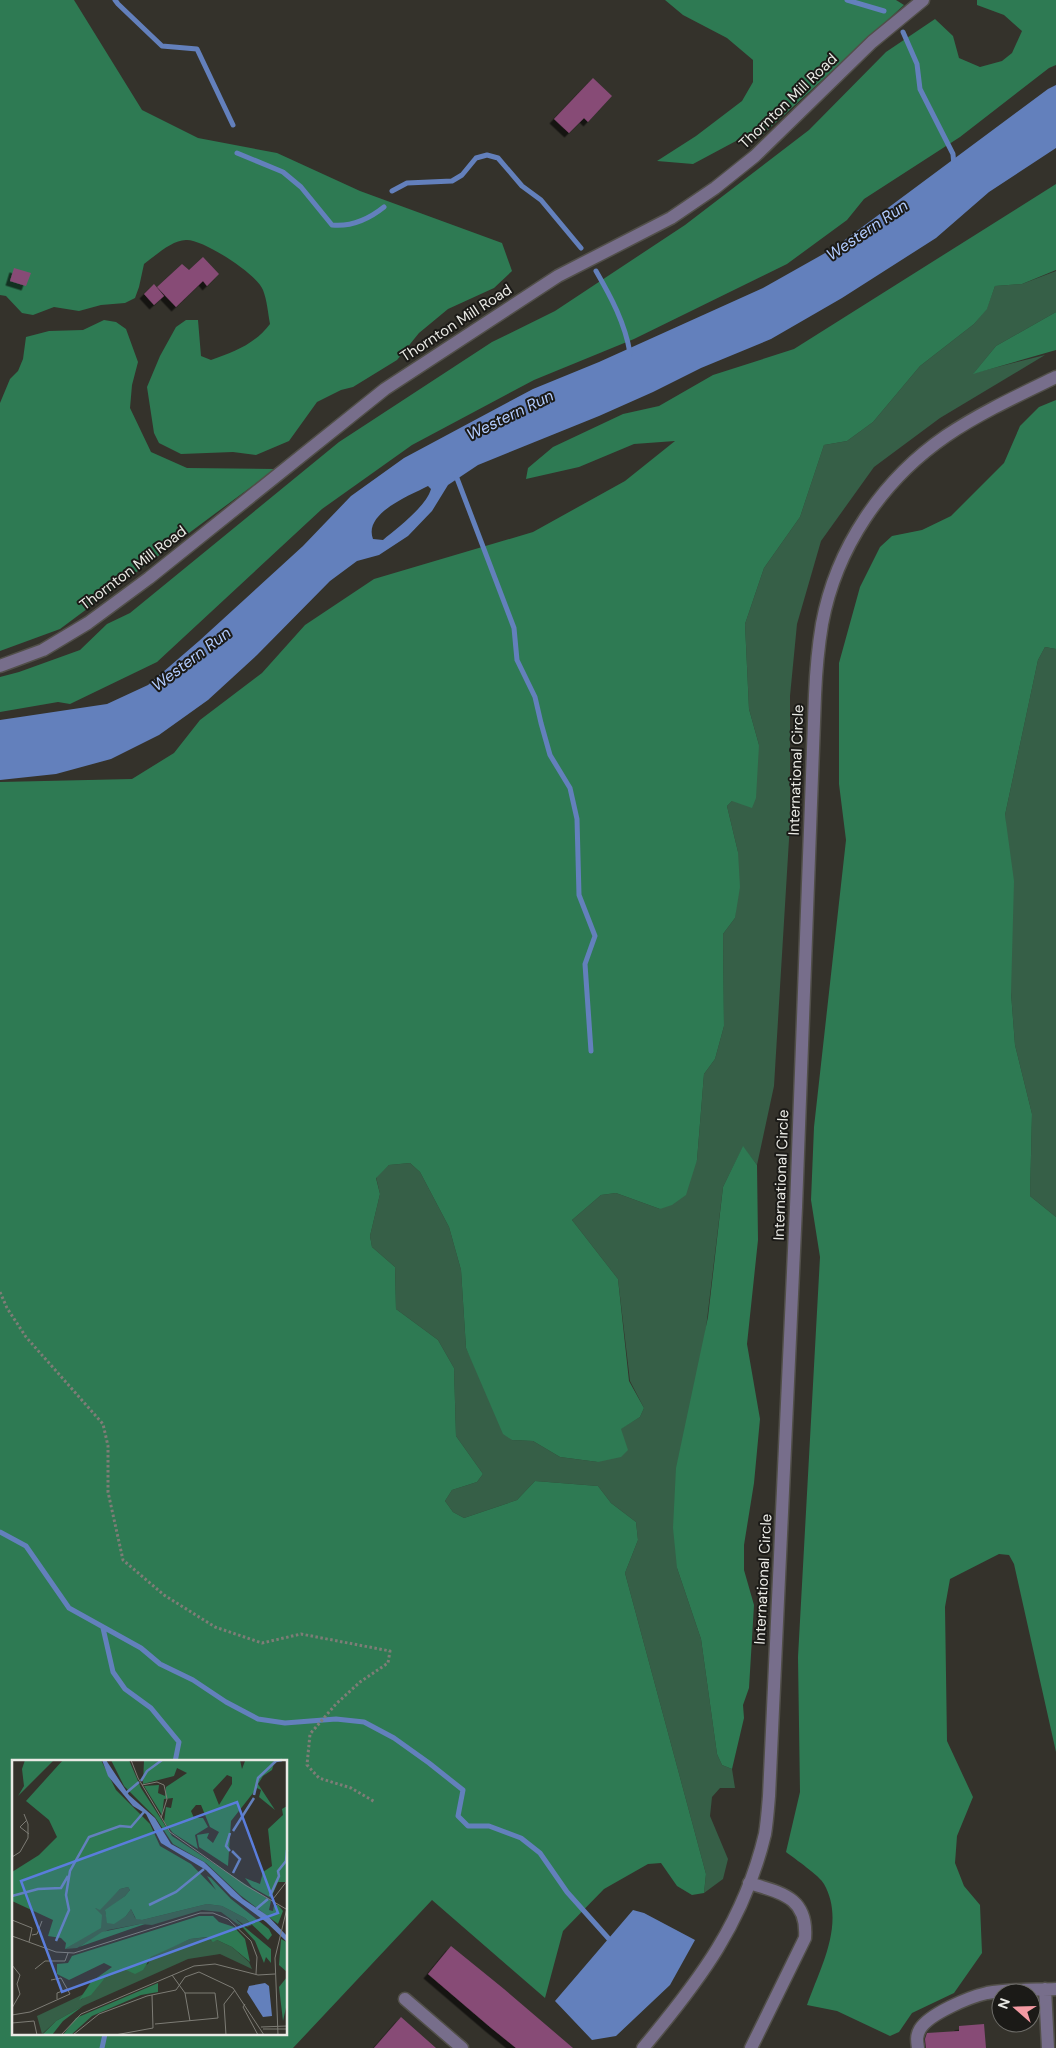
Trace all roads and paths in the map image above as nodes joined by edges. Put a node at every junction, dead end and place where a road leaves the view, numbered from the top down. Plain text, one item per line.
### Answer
1 (923, 0) edge
2 (1056, 377) edge
3 (0, 666) edge
4 (0, 1292) edge
5 (375, 1802) dead end
6 (749, 1883) junction
7 (1050, 1989) edge
8 (405, 1999) dead end
9 (462, 2048) edge
10 (643, 2048) edge
11 (751, 2048) edge
12 (918, 2048) edge
13 (1048, 2048) edge

1 - 3 street, Thornton Mill Road
2 - 6 street, International Circle
4 - 5 path
6 - 10 street, International Circle
6 - 11 street
7 - 12 street
7 - 13 street
8 - 9 street

